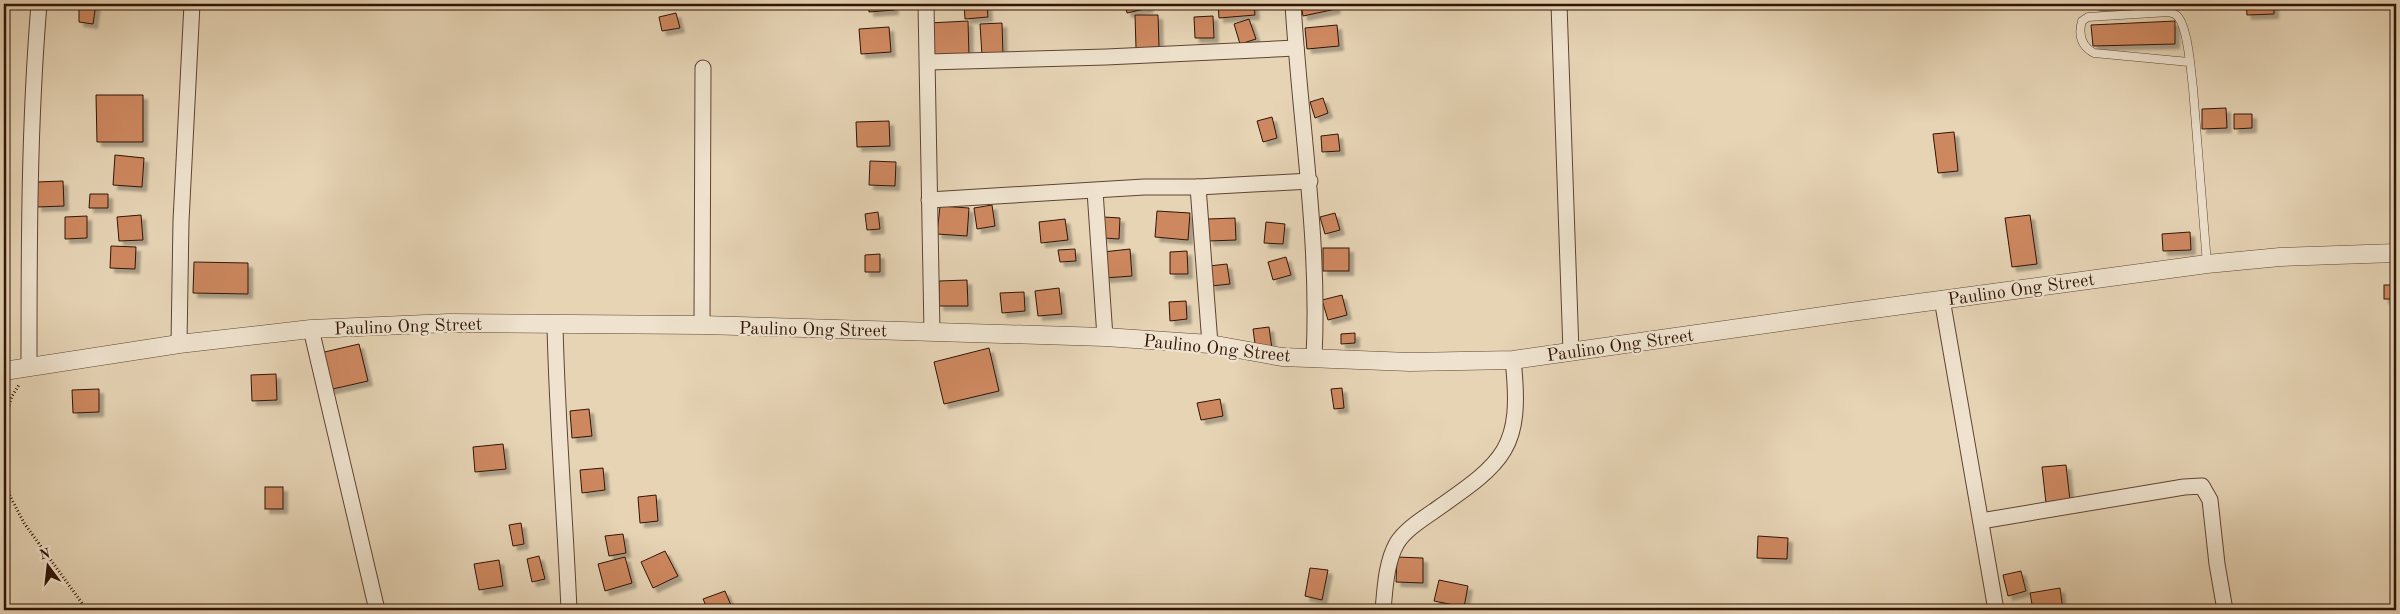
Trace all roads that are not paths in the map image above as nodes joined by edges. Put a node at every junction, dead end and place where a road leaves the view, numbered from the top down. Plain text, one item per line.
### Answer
1 (39, 4) edge
2 (192, 4) edge
3 (926, 4) edge
4 (1293, 4) edge
5 (1559, 4) edge
6 (1296, 48) junction
7 (928, 62) junction
8 (2189, 62) junction
9 (703, 68) dead end
10 (1310, 181) junction
11 (1198, 187) junction
12 (1095, 190) junction
13 (929, 200) junction
14 (2396, 253) edge
15 (2207, 264) junction
16 (1942, 299) junction
17 (555, 325) junction
18 (702, 325) junction
19 (311, 329) junction
20 (932, 332) junction
21 (1105, 337) junction
22 (180, 344) junction
23 (1210, 344) junction
24 (1571, 352) junction
25 (1314, 357) junction
26 (1513, 360) junction
27 (29, 367) junction
28 (4, 371) edge
29 (1981, 521) junction
30 (377, 610) edge
31 (569, 610) edge
32 (1383, 610) edge
33 (1996, 610) edge
34 (2225, 610) edge

1 - 27 street
2 - 22 street
3 - 7 street
4 - 6 street
5 - 24 street
6 - 7 street
6 - 10 street
7 - 13 street
8 - 8 lane
8 - 15 lane
9 - 18 street
10 - 11 street
10 - 25 street
11 - 12 street
11 - 23 street
12 - 13 street
12 - 21 street
13 - 20 street
14 - 15 street, Paulino Ong Street
15 - 16 street, Paulino Ong Street
16 - 24 street, Paulino Ong Street
16 - 29 street
17 - 18 street, Paulino Ong Street
17 - 19 street, Paulino Ong Street
17 - 31 street
18 - 20 street, Paulino Ong Street
19 - 22 street, Paulino Ong Street
19 - 30 street
20 - 21 street, Paulino Ong Street
21 - 23 street, Paulino Ong Street
22 - 27 street, Paulino Ong Street
23 - 25 street, Paulino Ong Street
24 - 26 street, Paulino Ong Street
25 - 26 street, Paulino Ong Street
26 - 32 street
27 - 28 street, Paulino Ong Street
29 - 33 street
29 - 34 street

